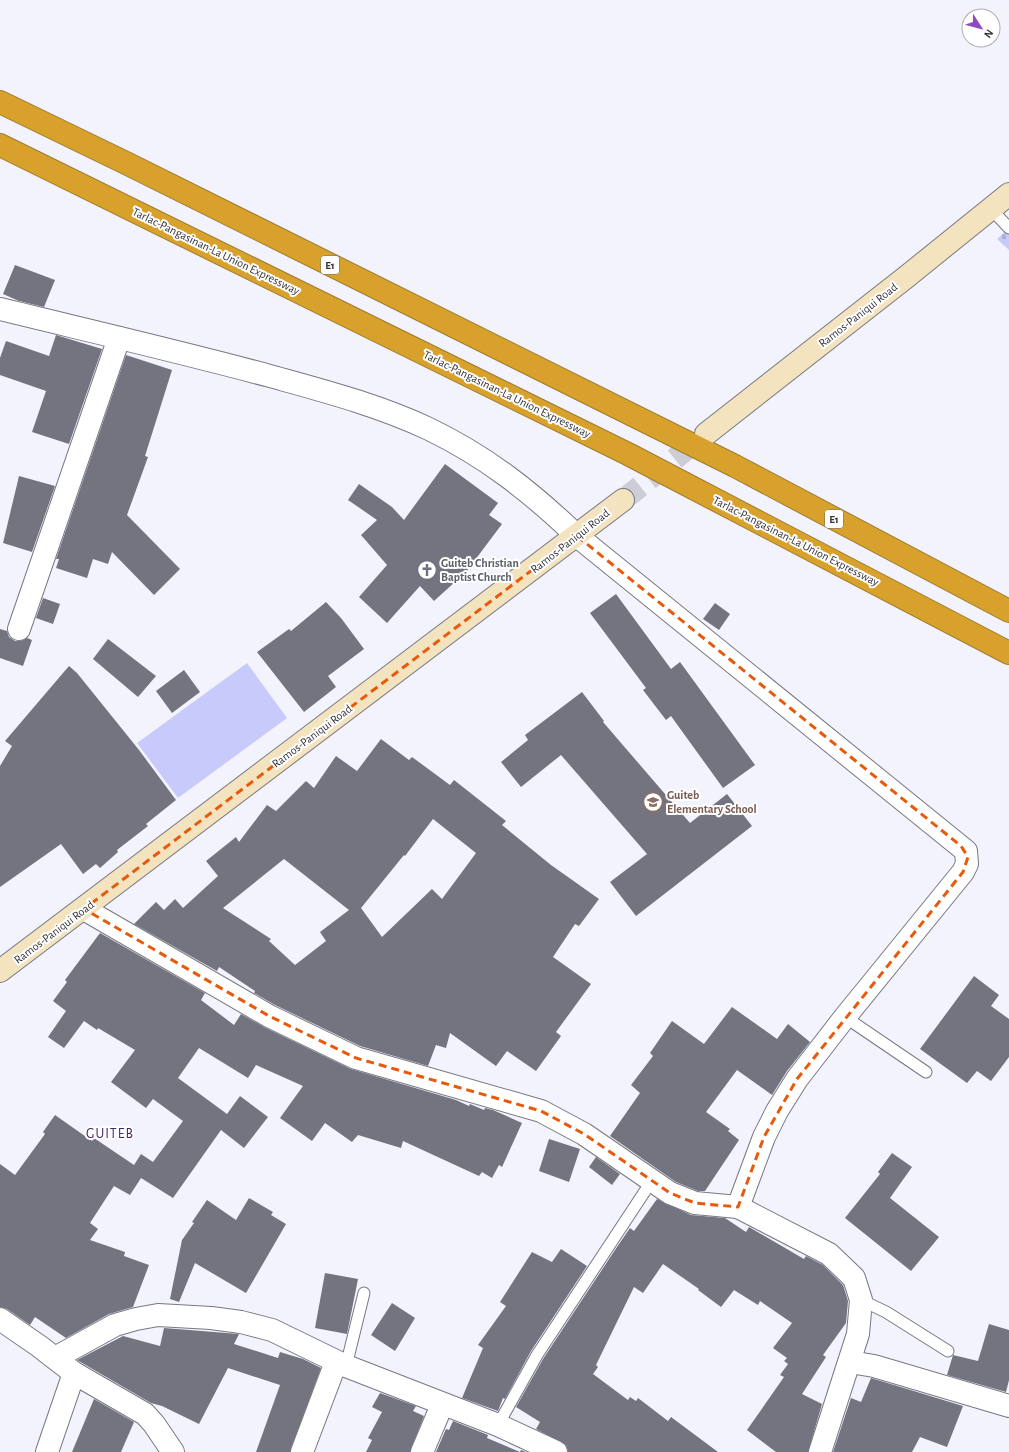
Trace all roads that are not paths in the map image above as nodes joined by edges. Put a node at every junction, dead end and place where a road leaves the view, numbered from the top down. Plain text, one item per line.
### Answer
1 (0, 102) edge
2 (0, 145) edge
3 (1009, 194) edge
4 (991, 209) junction
5 (1009, 228) edge
6 (0, 309) edge
7 (119, 338) junction
8 (706, 434) tunnel mouth
9 (623, 500) tunnel mouth
10 (577, 536) junction
11 (1009, 611) edge
12 (19, 629) dead end
13 (1009, 653) edge
14 (84, 910) junction
15 (0, 971) edge
16 (845, 1017) junction
17 (926, 1072) dead end
18 (651, 1182) junction
19 (738, 1207) junction
20 (364, 1293) dead end
21 (861, 1300) junction
22 (0, 1319) edge
23 (948, 1351) dead end
24 (55, 1358) junction
25 (850, 1362) junction
26 (341, 1364) junction
27 (74, 1373) junction
28 (442, 1405) junction
29 (1009, 1406) edge
30 (498, 1425) junction
31 (47, 1452) edge
32 (173, 1452) edge
33 (302, 1452) edge
34 (422, 1452) edge
35 (556, 1452) edge
36 (820, 1452) edge

1 - 11 highway, E1
2 - 13 highway, Tarlac-Pangasinan-La Union Expressway
3 - 4 main road, Ramos-Paniqui Road
4 - 5 lane
4 - 8 main road, Ramos-Paniqui Road
6 - 7 street
7 - 10 street
7 - 12 street
9 - 10 main road, Ramos-Paniqui Road
10 - 14 main road, Ramos-Paniqui Road
10 - 16 street
14 - 15 main road, Ramos-Paniqui Road
14 - 18 street
16 - 17 lane
16 - 19 street
18 - 19 street
18 - 30 lane
19 - 21 street
20 - 26 lane
21 - 23 lane
21 - 25 street
22 - 24 street
24 - 26 street
24 - 27 street
25 - 29 street
25 - 36 street
26 - 28 street
26 - 33 street
27 - 31 street
27 - 32 street
28 - 30 street
28 - 34 street
30 - 35 street

